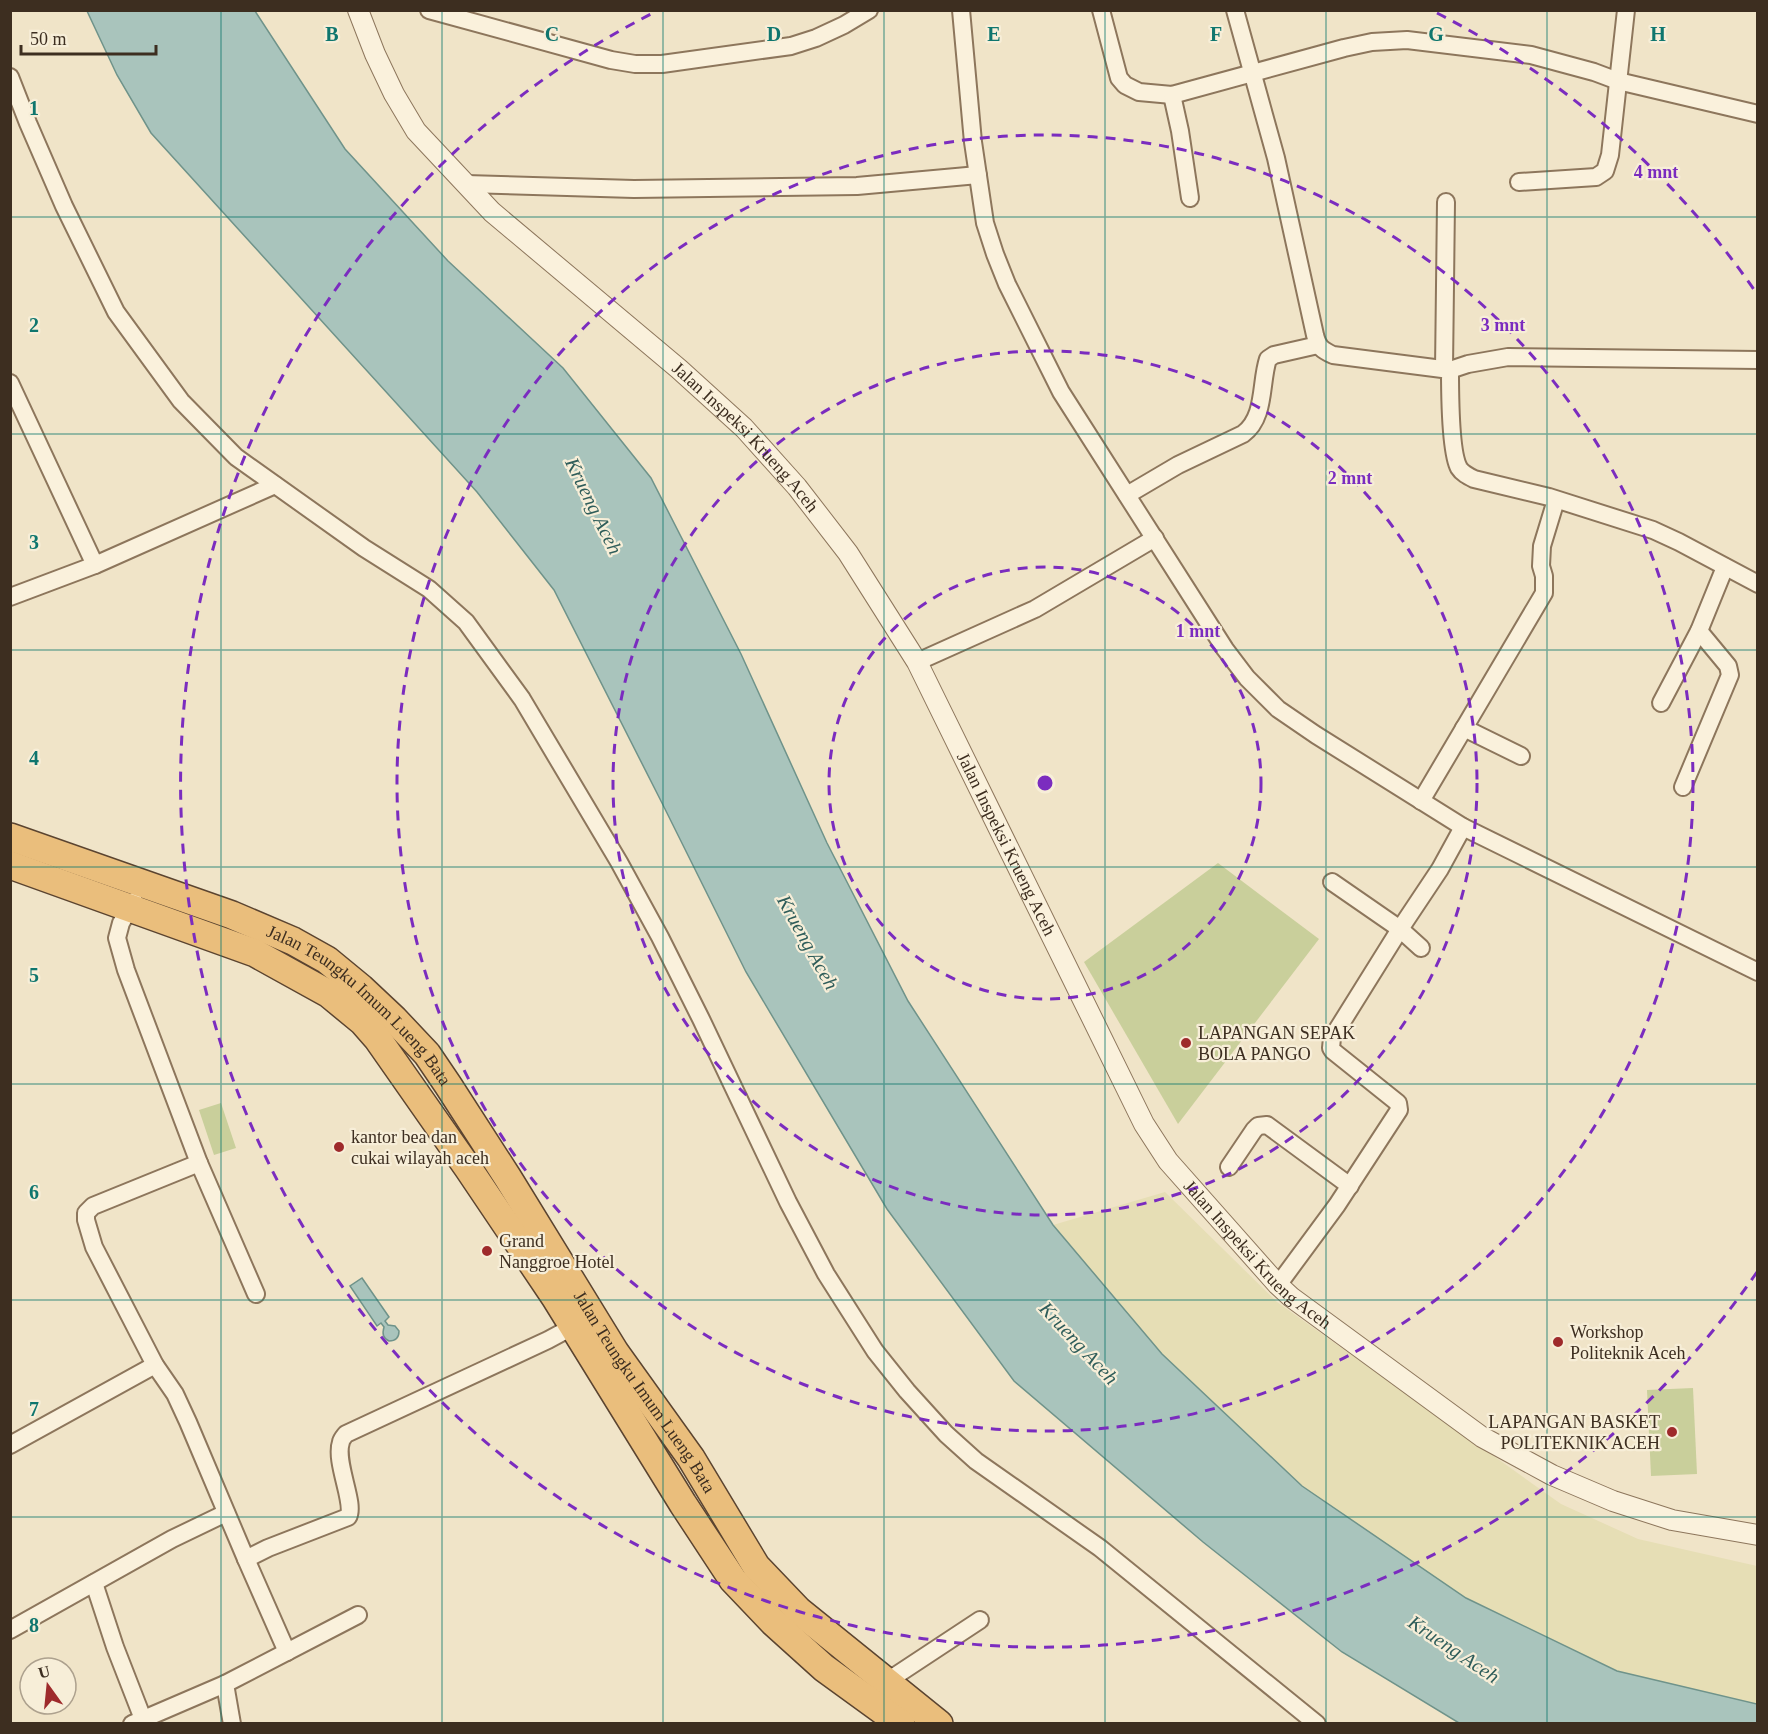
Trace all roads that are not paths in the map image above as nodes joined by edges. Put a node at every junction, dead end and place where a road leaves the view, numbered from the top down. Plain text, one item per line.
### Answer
1 (358, 10) edge
2 (429, 10) edge
3 (870, 10) edge
4 (961, 10) edge
5 (1101, 10) edge
6 (1235, 10) edge
7 (1626, 10) edge
8 (1252, 73) junction
9 (10, 77) edge
10 (1618, 81) junction
11 (1172, 95) junction
12 (1758, 114) edge
13 (978, 175) junction
14 (1519, 182) dead end
15 (466, 184) junction
16 (1190, 198) dead end
17 (1446, 202) dead end
18 (1318, 345) junction
19 (1758, 360) edge
20 (1447, 370) junction
21 (10, 383) edge
22 (275, 485) junction
23 (1127, 495) junction
24 (1556, 500) junction
25 (1155, 538) junction
26 (95, 565) junction
27 (1725, 567) junction
28 (1758, 584) edge
29 (10, 597) edge
30 (1699, 630) junction
31 (916, 662) junction
32 (1661, 703) dead end
33 (1464, 728) junction
34 (1521, 756) dead end
35 (1683, 787) dead end
36 (1421, 801) junction
37 (1463, 827) junction
38 (10, 837) edge
39 (10, 865) edge
40 (1332, 882) dead end
41 (144, 885) junction
42 (129, 909) junction
43 (1400, 929) junction
44 (1421, 948) dead end
45 (1758, 972) edge
46 (199, 1163) junction
47 (1229, 1167) dead end
48 (1350, 1186) junction
49 (1278, 1285) junction
50 (256, 1294) dead end
51 (574, 1326) junction
52 (154, 1365) junction
53 (10, 1445) edge
54 (226, 1513) junction
55 (1758, 1535) edge
56 (246, 1559) junction
57 (756, 1566) junction
58 (733, 1580) junction
59 (94, 1583) junction
60 (358, 1615) dead end
61 (980, 1620) dead end
62 (10, 1630) edge
63 (287, 1652) junction
64 (886, 1682) junction
65 (225, 1683) junction
66 (137, 1721) edge
67 (232, 1724) edge
68 (901, 1724) edge
69 (939, 1724) edge
70 (1317, 1724) edge

1 - 15 street, Jalan Inspeksi Krueng Aceh
2 - 3 street
4 - 13 street
5 - 11 street
6 - 8 street
7 - 10 street
8 - 10 street
8 - 11 street
8 - 18 street
9 - 22 street
10 - 12 street
10 - 14 street
11 - 16 street
13 - 15 street
13 - 23 street
15 - 31 street, Jalan Inspeksi Krueng Aceh
17 - 20 street
18 - 20 street
18 - 23 street
19 - 20 street
20 - 24 street
21 - 26 street
22 - 26 street
22 - 70 street
23 - 25 street
24 - 27 street
24 - 33 street
25 - 31 street
25 - 36 street
26 - 29 street
27 - 28 street
27 - 30 street
30 - 32 street
30 - 35 street
31 - 49 street, Jalan Inspeksi Krueng Aceh
33 - 34 street
33 - 36 street
36 - 37 street
37 - 43 street
37 - 45 street
38 - 41 highway, Jalan Teungku Imum Lueng Bata
39 - 42 highway, Jalan Teungku Imum Lueng Bata
40 - 43 street
41 - 42 street
41 - 57 highway, Jalan Teungku Imum Lueng Bata
42 - 46 street
42 - 51 highway, Jalan Teungku Imum Lueng Bata
43 - 44 street
43 - 48 street
46 - 50 street
46 - 52 street
47 - 48 street
48 - 49 street
49 - 55 street, Jalan Inspeksi Krueng Aceh
51 - 56 street
51 - 58 highway, Jalan Teungku Imum Lueng Bata
52 - 53 street
52 - 54 street
54 - 56 street
54 - 59 street
56 - 63 street
57 - 58 highway
57 - 64 highway, Jalan Teungku Imum Lueng Bata
58 - 68 highway, Jalan Teungku Imum Lueng Bata
59 - 62 street
59 - 66 street
60 - 63 street
61 - 64 street
63 - 65 street
64 - 69 highway, Jalan Teungku Imum Lueng Bata
65 - 66 street
65 - 67 street

